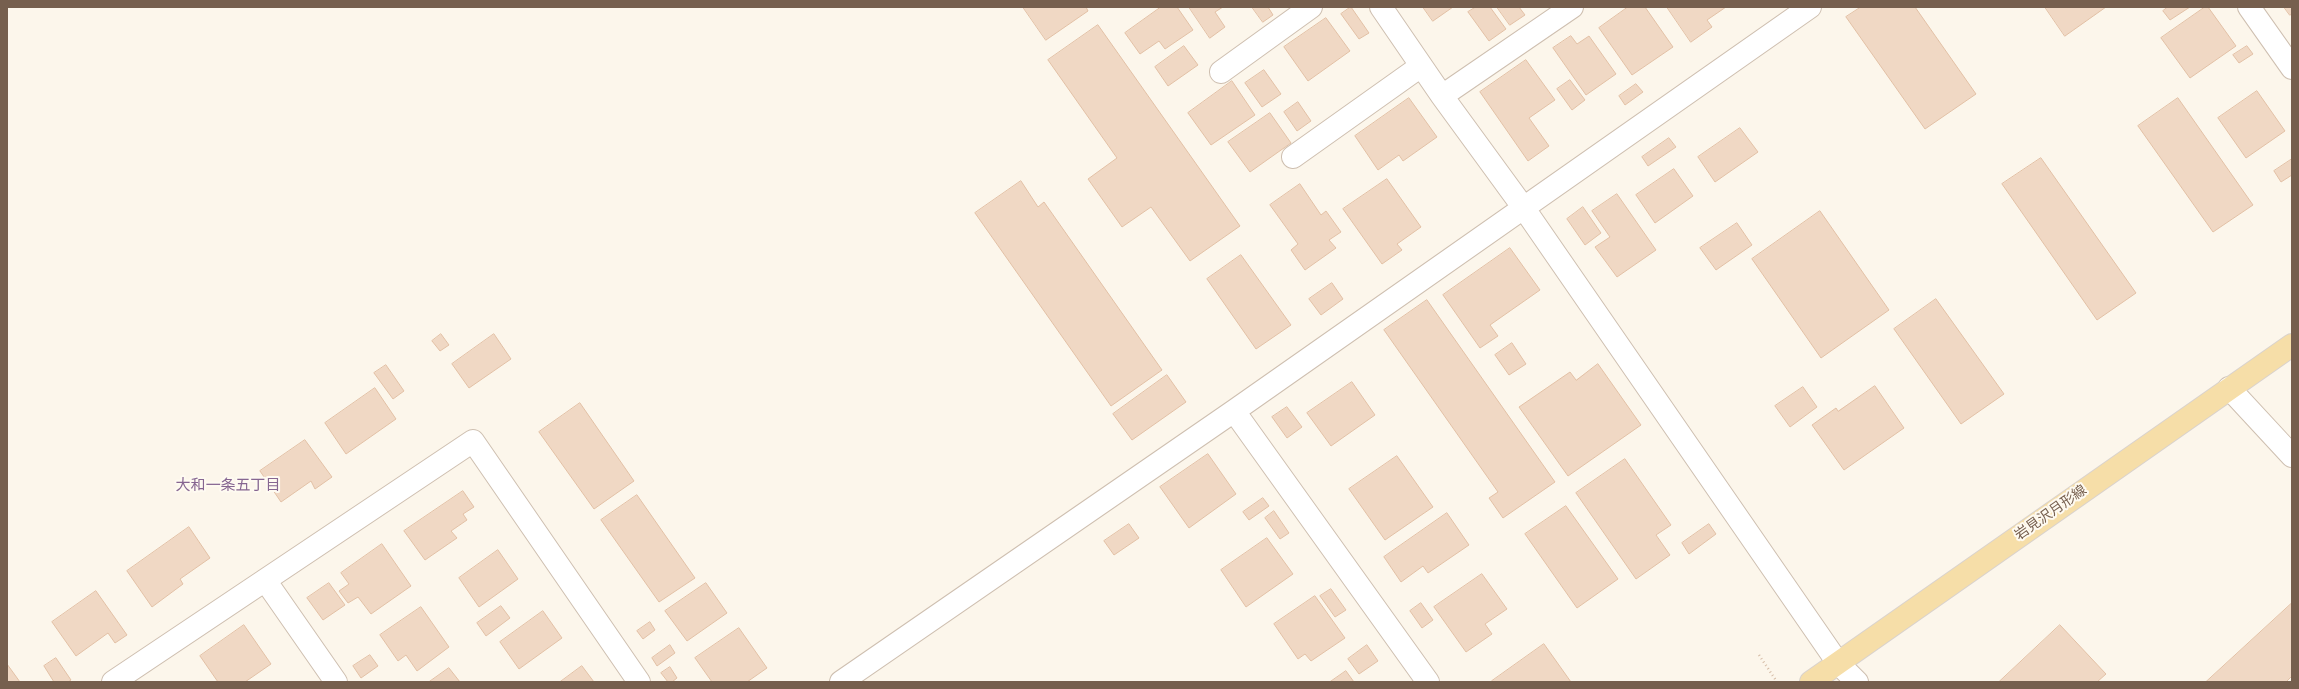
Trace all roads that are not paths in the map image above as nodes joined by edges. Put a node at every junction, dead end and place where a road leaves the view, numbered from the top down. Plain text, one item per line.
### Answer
1 (1311, 7) edge
2 (1381, 7) edge
3 (1572, 7) edge
4 (1810, 7) edge
5 (2249, 7) edge
6 (1421, 66) junction
7 (2292, 68) edge
8 (1221, 72) dead end
9 (1442, 96) junction
10 (1293, 157) dead end
11 (1523, 206) junction
12 (2292, 344) edge
13 (2229, 388) junction
14 (1234, 411) junction
15 (2292, 456) edge
16 (264, 580) junction
17 (1838, 663) junction
18 (113, 682) edge
19 (336, 682) edge
20 (639, 682) edge
21 (840, 682) edge
22 (1428, 682) edge
23 (1811, 682) edge
24 (1857, 682) edge

1 - 8 street
2 - 6 street
3 - 9 street
4 - 11 street
5 - 7 street
6 - 9 street
6 - 10 street
9 - 11 street
11 - 14 street
11 - 17 street
12 - 13 main road, 岩見沢月形線
13 - 15 street
13 - 17 main road, 岩見沢月形線
14 - 21 street
14 - 22 street
16 - 18 street
16 - 19 street
16 - 20 street
17 - 23 main road, 岩見沢月形線
17 - 24 street

